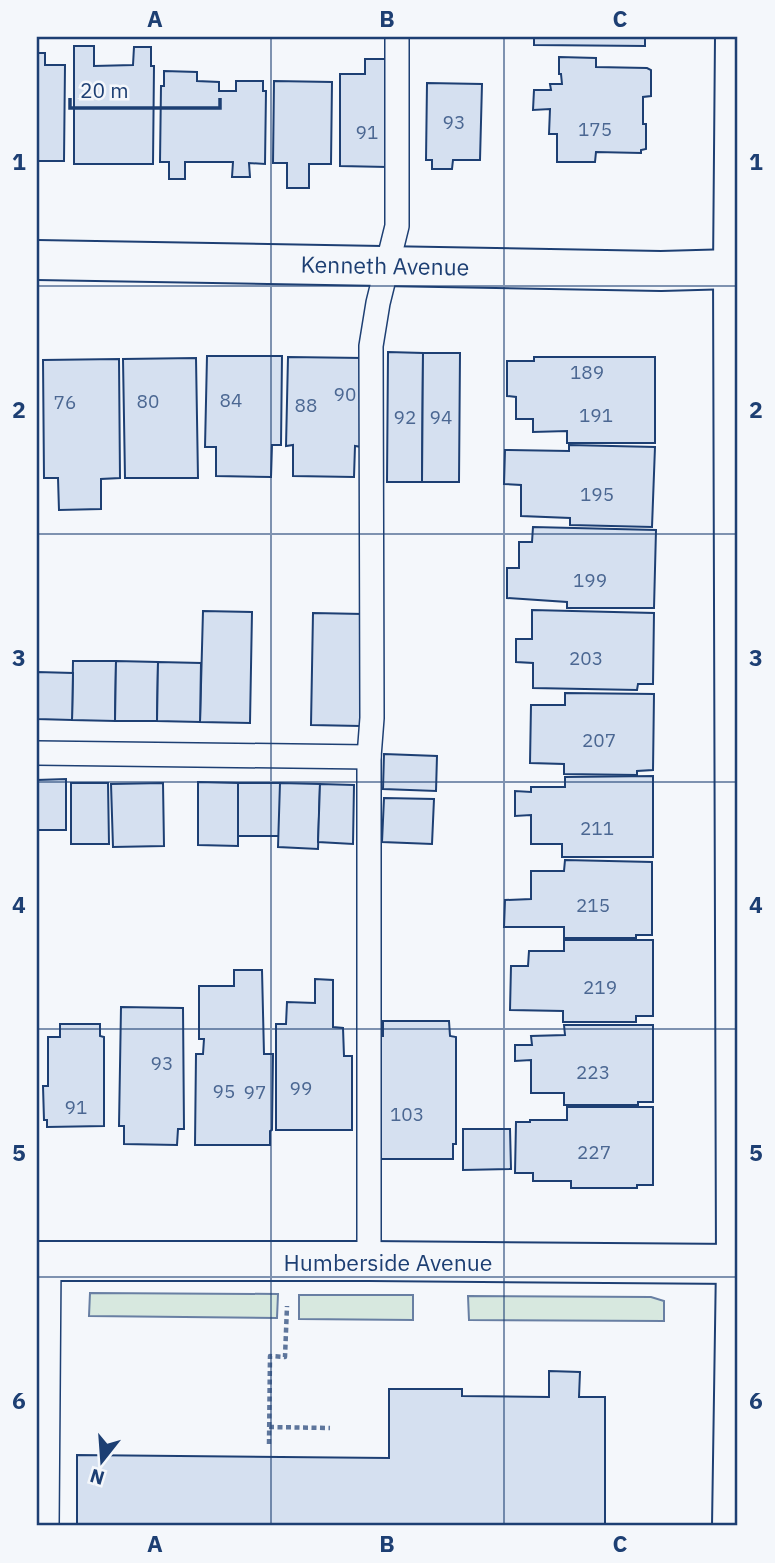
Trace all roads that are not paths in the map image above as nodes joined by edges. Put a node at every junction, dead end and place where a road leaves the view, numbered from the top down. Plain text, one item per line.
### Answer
1 (397, 37) edge
2 (735, 37) edge
3 (37, 260) edge
4 (388, 265) junction
5 (733, 269) junction
6 (37, 753) edge
7 (369, 757) junction
8 (43, 1261) edge
9 (369, 1261) junction
10 (737, 1264) edge
11 (47, 1526) edge
12 (732, 1526) edge

1 - 4 lane
2 - 5 street
3 - 4 street, Kenneth Avenue
4 - 5 street, Kenneth Avenue
4 - 7 lane
5 - 10 street
6 - 7 lane
7 - 9 lane
8 - 9 street, Humberside Avenue
8 - 11 lane
9 - 10 street, Humberside Avenue
10 - 12 street

